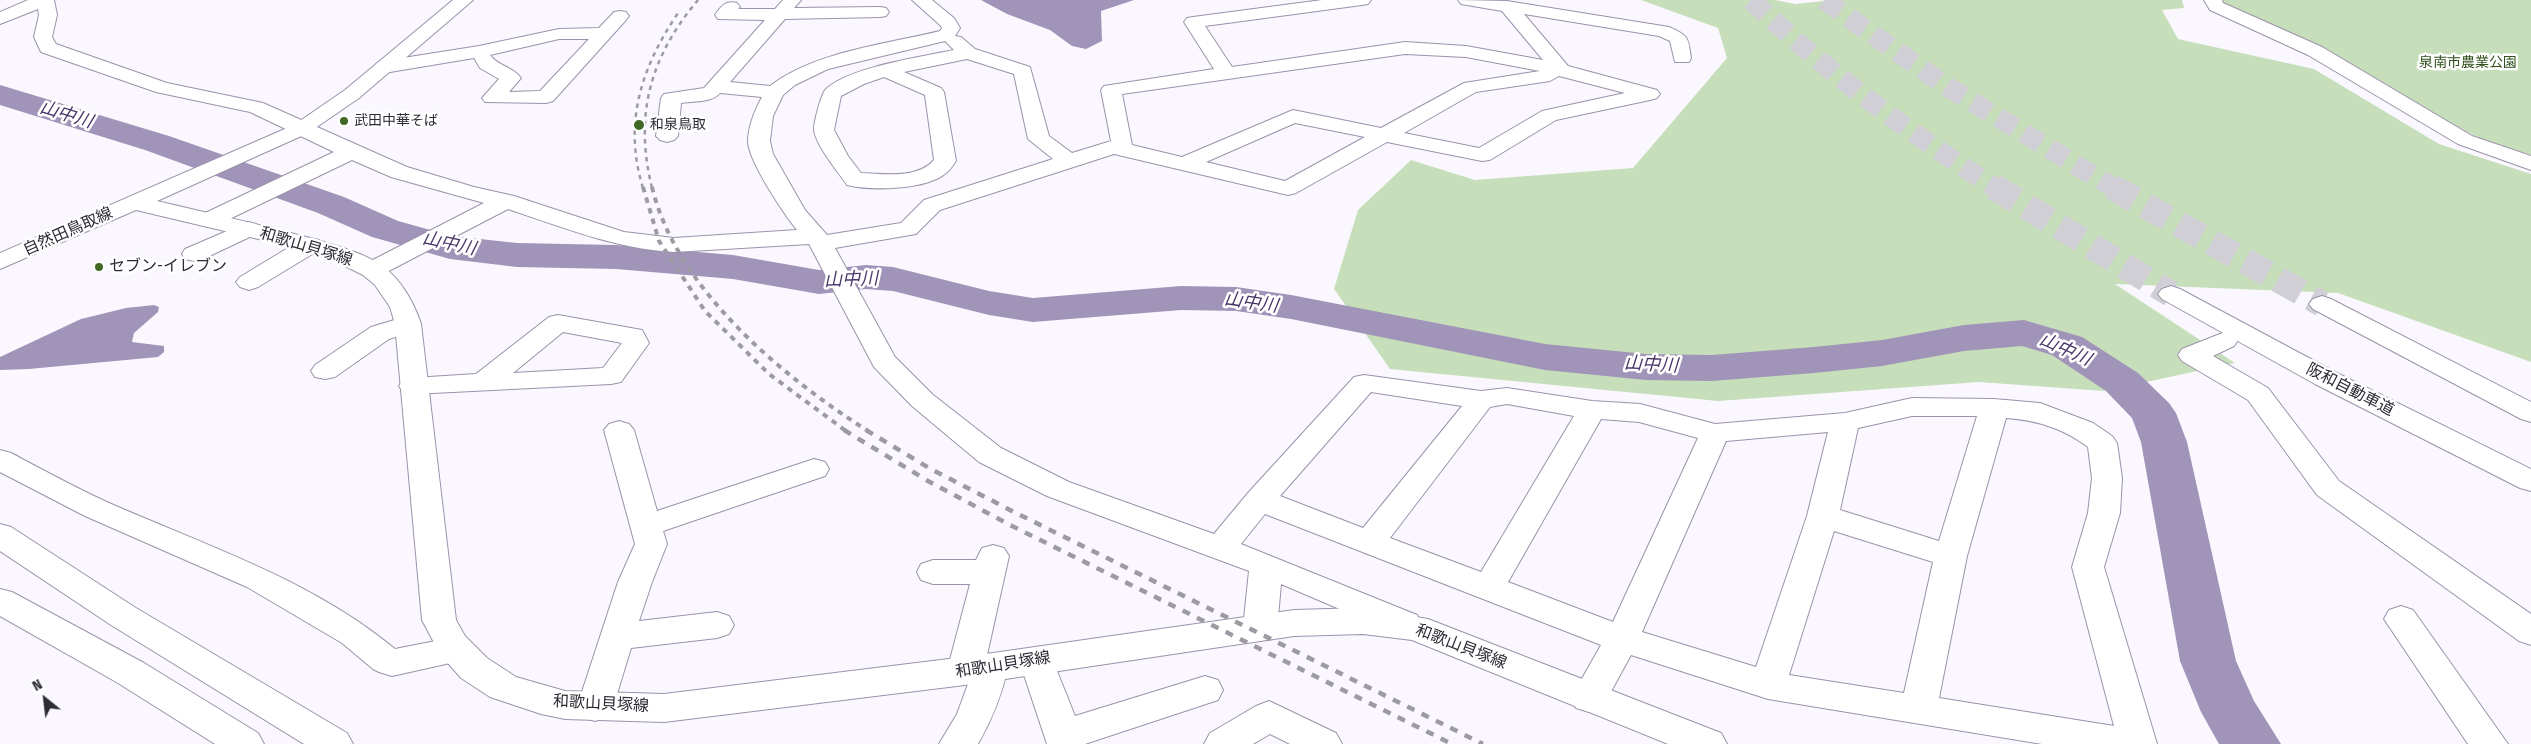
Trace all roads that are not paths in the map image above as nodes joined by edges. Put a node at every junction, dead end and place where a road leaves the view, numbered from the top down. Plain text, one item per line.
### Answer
1 (44, 0) edge
2 (464, 0) edge
3 (921, 0) edge
4 (1361, 0) edge
5 (1467, 0) edge
6 (2213, 0) edge
7 (1507, 6) junction
8 (731, 7) dead end
9 (787, 7) edge
10 (880, 12) dead end
11 (620, 16) dead end
12 (0, 19) edge
13 (725, 31) dead end
14 (603, 33) junction
15 (764, 34) junction
16 (946, 35) junction
17 (479, 52) junction
18 (968, 53) junction
19 (1682, 58) dead end
20 (384, 67) junction
21 (888, 72) junction
22 (1565, 72) junction
23 (1227, 74) junction
24 (716, 87) junction
25 (774, 92) junction
26 (300, 129) junction
27 (667, 136) dead end
28 (1386, 136) junction
29 (1113, 147) junction
30 (351, 152) junction
31 (1070, 161) junction
32 (2531, 163) edge
33 (1184, 164) junction
34 (506, 201) junction
35 (135, 203) junction
36 (230, 219) junction
37 (310, 245) junction
38 (822, 248) junction
39 (194, 254) dead end
40 (0, 262) edge
41 (384, 264) junction
42 (249, 282) dead end
43 (2172, 294) tunnel mouth
44 (2322, 304) tunnel mouth
45 (408, 324) junction
46 (2225, 340) dead end
47 (325, 371) dead end
48 (484, 382) junction
49 (413, 386) junction
50 (1480, 400) junction
51 (1994, 408) junction
52 (1592, 410) junction
53 (2531, 413) edge
54 (1845, 422) junction
55 (619, 430) dead end
56 (1715, 433) junction
57 (0, 460) edge
58 (814, 469) dead end
59 (2531, 481) edge
60 (1259, 500) junction
61 (1823, 516) junction
62 (646, 526) junction
63 (0, 535) edge
64 (1369, 542) junction
65 (1219, 549) junction
66 (1951, 556) junction
67 (1266, 566) junction
68 (933, 572) dead end
69 (1489, 588) junction
70 (0, 600) edge
71 (2401, 619) dead end
72 (717, 625) dead end
73 (1260, 628) junction
74 (1416, 628) junction
75 (2531, 632) edge
76 (617, 637) junction
77 (1622, 639) junction
78 (456, 650) junction
79 (1037, 660) junction
80 (978, 669) junction
81 (1768, 685) junction
82 (1205, 690) dead end
83 (1589, 698) junction
84 (595, 707) junction
85 (1919, 709) junction
86 (1065, 740) edge
87 (1703, 743) edge
88 (245, 744) edge
89 (334, 744) edge
90 (958, 744) edge
91 (1223, 744) edge
92 (1323, 744) edge
93 (2134, 744) edge
94 (2138, 744) edge
95 (2489, 744) edge

1 - 12 main road
1 - 26 main road
2 - 20 main road
3 - 16 main road
4 - 23 main road
5 - 7 main road
6 - 32 main road
7 - 19 main road
7 - 22 main road
8 - 9 main road
9 - 10 main road
9 - 15 main road
11 - 14 main road
13 - 15 main road
14 - 17 main road
14 - 17 main road
15 - 24 main road
16 - 18 main road
16 - 25 main road
17 - 20 main road
18 - 21 main road
18 - 31 main road
20 - 26 main road
21 - 21 main road
22 - 23 main road
22 - 28 main road
22 - 28 main road
23 - 29 main road
24 - 25 main road
24 - 27 main road
25 - 38 main road
26 - 30 main road
26 - 35 main road
28 - 33 main road
28 - 33 main road
29 - 31 main road
29 - 33 main road
30 - 34 main road
30 - 36 main road
31 - 38 main road
34 - 38 main road
34 - 41 main road
35 - 36 main road, 和歌山貝塚線
35 - 40 main road, 自然田鳥取線
36 - 37 main road, 和歌山貝塚線
36 - 39 main road
37 - 41 main road, 和歌山貝塚線
37 - 42 main road
38 - 65 main road
41 - 45 main road, 和歌山貝塚線
43 - 59 main road, 阪和自動車道
44 - 53 main road
45 - 47 main road
45 - 49 main road, 和歌山貝塚線
46 - 75 main road
48 - 48 main road
48 - 49 main road
49 - 78 main road, 和歌山貝塚線
50 - 52 main road
50 - 60 main road
50 - 64 main road
51 - 54 main road
51 - 66 main road
51 - 94 main road
52 - 56 main road
52 - 69 main road
54 - 56 main road
54 - 61 main road
55 - 62 main road
56 - 77 main road
57 - 78 main road
58 - 62 main road
60 - 64 main road
60 - 65 main road
61 - 66 main road
61 - 81 main road
62 - 76 main road
63 - 89 main road
64 - 69 main road
65 - 67 main road
66 - 85 main road
67 - 73 main road
67 - 74 main road
68 - 80 main road
69 - 77 main road
70 - 88 main road
71 - 95 main road
72 - 76 main road
73 - 74 main road, 和歌山貝塚線
73 - 79 main road, 和歌山貝塚線
74 - 83 main road, 和歌山貝塚線
76 - 84 main road
77 - 81 main road
77 - 83 main road
78 - 84 main road, 和歌山貝塚線
79 - 80 main road, 和歌山貝塚線
79 - 86 main road
80 - 84 main road, 和歌山貝塚線
80 - 90 main road
81 - 85 main road
82 - 86 main road
83 - 87 main road, 和歌山貝塚線
85 - 93 main road
91 - 92 main road

